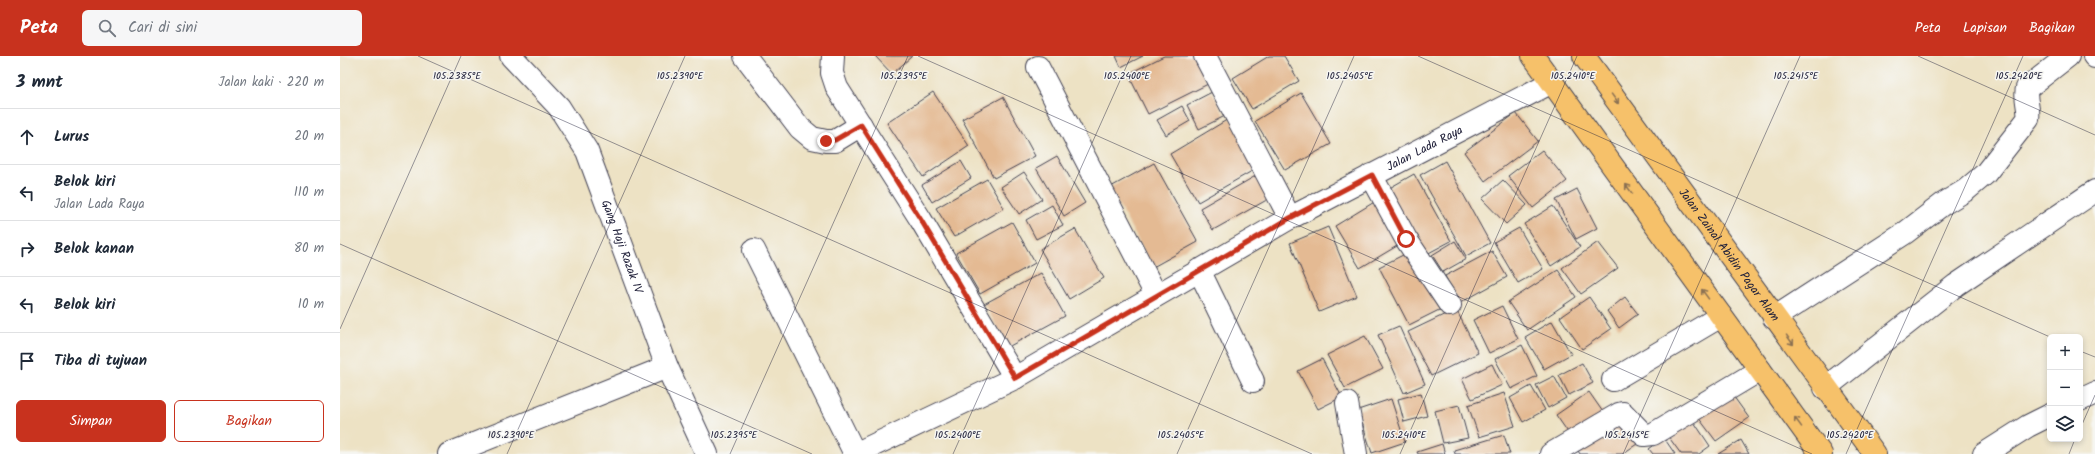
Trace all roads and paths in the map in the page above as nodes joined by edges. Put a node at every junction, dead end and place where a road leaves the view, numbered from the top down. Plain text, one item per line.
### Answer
1 (511, 56) edge
2 (745, 56) edge
3 (833, 56) edge
4 (1205, 56) edge
5 (1533, 56) edge
6 (1584, 56) edge
7 (2068, 56) edge
8 (1038, 67) dead end
9 (1552, 82) junction
10 (861, 125) junction
11 (1372, 175) junction
12 (2095, 191) edge
13 (1290, 218) junction
14 (754, 250) dead end
15 (1199, 270) junction
16 (1156, 295) junction
17 (1450, 305) dead end
18 (1721, 316) junction
19 (1774, 318) junction
20 (667, 367) junction
21 (1760, 370) junction
22 (1015, 378) junction
23 (1613, 380) dead end
24 (1253, 381) dead end
25 (1825, 388) junction
26 (2095, 393) edge
27 (2083, 399) edge
28 (1347, 403) dead end
29 (2047, 416) edge
30 (1351, 453) edge
31 (449, 454) edge
32 (707, 454) edge
33 (855, 454) edge
34 (1551, 454) edge
35 (1821, 454) edge
36 (1875, 454) edge
37 (1984, 454) edge

1 - 20 street, Gang Haji Razak IV
2 - 10 street
3 - 10 street
4 - 13 street
5 - 9 highway
6 -> 19 highway, Jalan Zainal Abidin Pagar Alam
7 - 19 street
8 - 16 street
9 - 11 street, Jalan Lada Raya
18 -> 9 highway
10 - 22 street
11 - 13 street, Jalan Lada Raya
11 - 17 street
12 - 25 street
13 - 15 street, Jalan Lada Raya
14 - 33 street
15 - 16 street, Jalan Lada Raya
15 - 24 street
16 - 22 street, Jalan Lada Raya
18 - 21 highway
18 - 23 street
19 -> 25 highway, Jalan Zainal Abidin Pagar Alam
20 - 31 street
20 - 32 street, Gang Haji Razak IV
21 - 34 street
35 -> 21 highway
22 - 33 street, Jalan Lada Raya
25 - 36 highway, Jalan Zainal Abidin Pagar Alam
26 - 27 street
28 - 30 street
29 - 37 street

